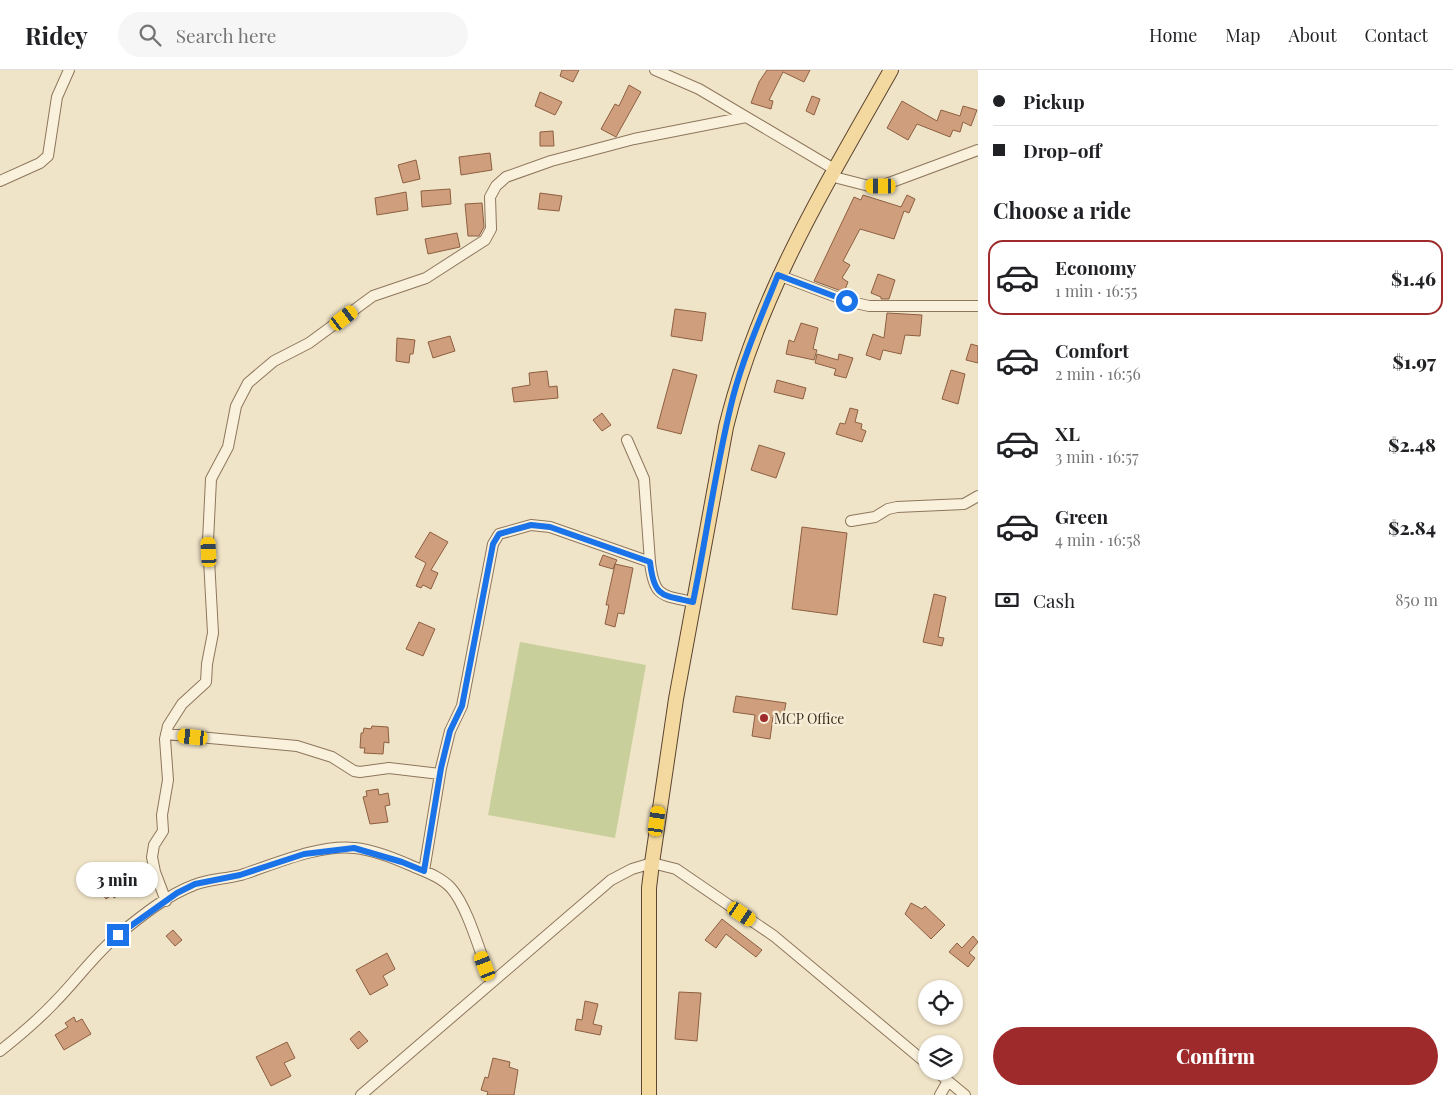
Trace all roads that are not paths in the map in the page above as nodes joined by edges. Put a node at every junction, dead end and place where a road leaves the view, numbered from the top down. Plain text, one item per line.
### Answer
1 (69, 70) edge
2 (655, 70) edge
3 (891, 70) edge
4 (746, 117) junction
5 (978, 150) edge
6 (832, 172) junction
7 (0, 181) edge
8 (778, 275) junction
9 (978, 306) edge
10 (627, 440) dead end
11 (978, 496) edge
12 (851, 521) dead end
13 (650, 562) junction
14 (693, 602) junction
15 (166, 734) junction
16 (440, 774) junction
17 (652, 863) junction
18 (424, 871) junction
19 (166, 901) junction
20 (491, 981) junction
21 (0, 1050) edge
22 (918, 1056) edge
23 (948, 1081) joint
24 (361, 1095) edge
25 (649, 1095) edge
26 (940, 1095) edge
27 (965, 1095) edge

1 - 7 street
2 - 4 street
3 - 6 main road
4 - 6 street
4 - 15 street
5 - 6 street
6 - 8 main road
8 - 9 street
8 - 14 main road
10 - 13 street
11 - 12 street
13 - 14 street
13 - 16 street
14 - 17 main road
15 - 16 street
15 - 19 street
16 - 18 street
17 - 20 street
17 - 22 street
17 - 25 main road
18 - 19 street
18 - 20 street
19 - 21 street
20 - 24 street
23 - 26 street
23 - 27 street

